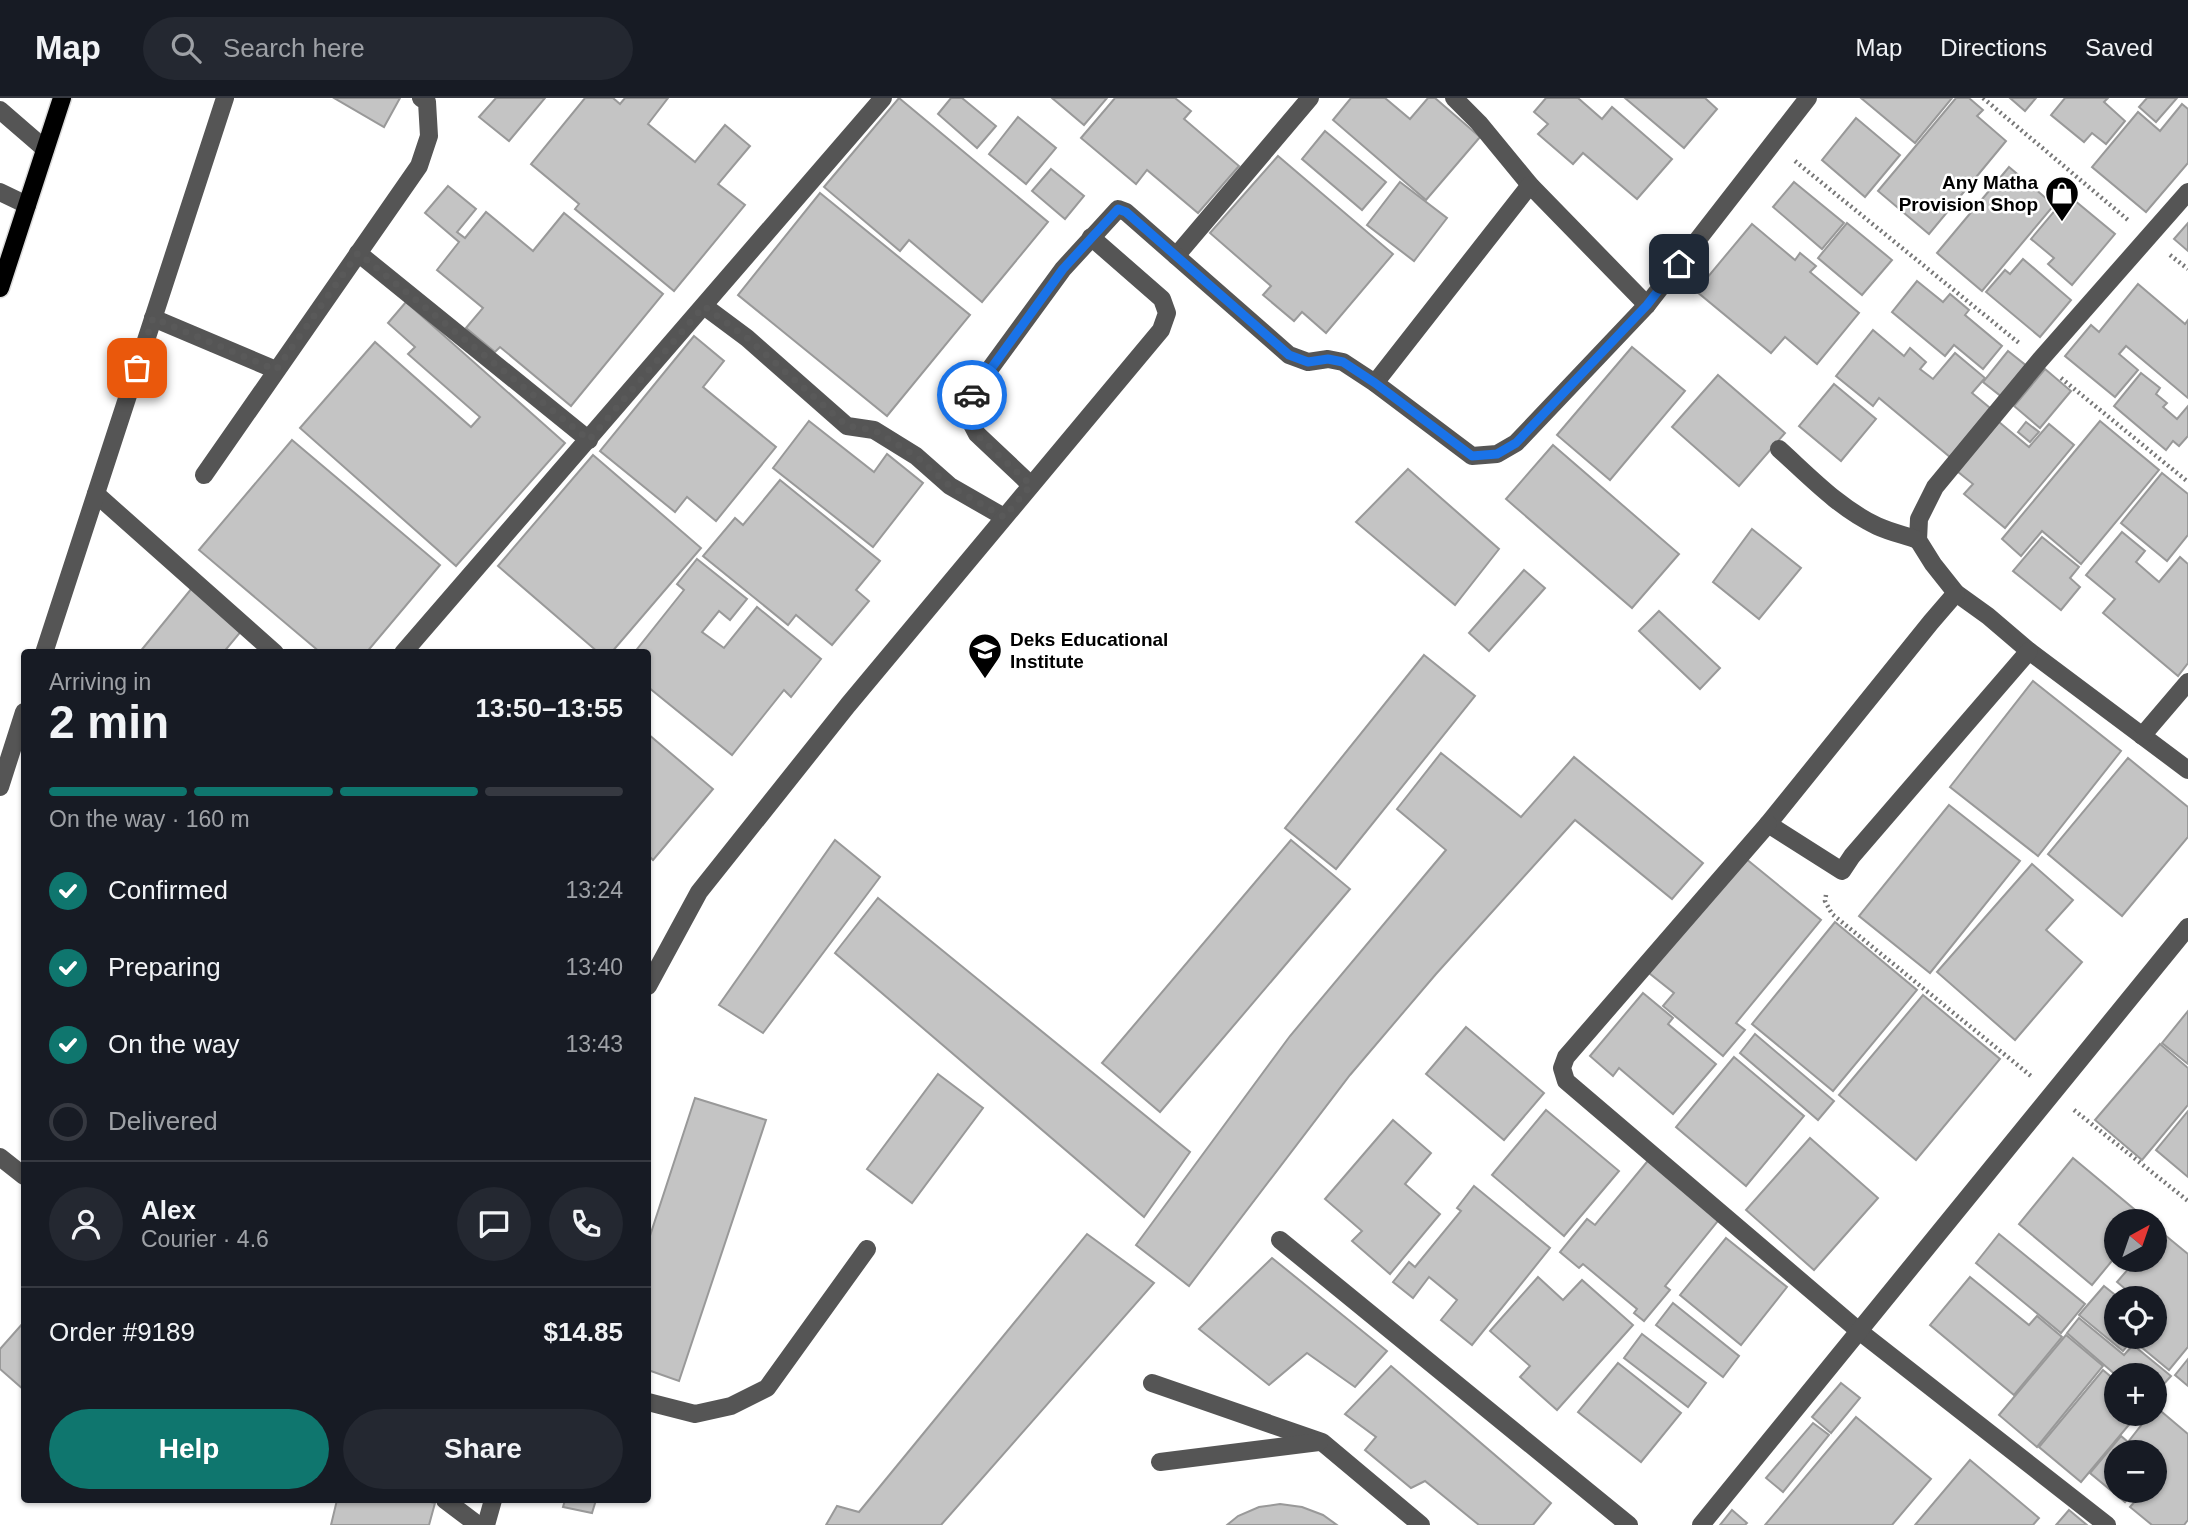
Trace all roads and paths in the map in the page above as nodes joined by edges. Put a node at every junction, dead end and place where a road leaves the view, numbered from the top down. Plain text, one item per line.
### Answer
1 (62, 98) edge
2 (225, 98) edge
3 (421, 98) edge
4 (883, 98) edge
5 (1310, 98) edge
6 (1454, 98) edge
7 (1808, 98) edge
8 (1983, 98) edge
9 (0, 110) edge
10 (1773, 142) junction
11 (45, 149) junction
12 (1530, 185) junction
13 (0, 192) edge
14 (2188, 192) edge
15 (27, 205) junction
16 (1091, 237) junction
17 (2149, 238) junction
18 (358, 253) junction
19 (1176, 256) junction
20 (2188, 270) edge
21 (0, 288) edge
22 (1647, 305) junction
23 (704, 306) junction
24 (153, 318) junction
25 (2040, 360) junction
26 (276, 370) junction
27 (1375, 383) junction
28 (589, 440) junction
29 (1779, 449) dead end
30 (204, 475) dead end
31 (2188, 482) edge
32 (1031, 485) junction
33 (96, 494) junction
34 (1004, 517) junction
35 (1918, 540) junction
36 (1956, 593) junction
37 (45, 649) edge
38 (270, 649) edge
39 (406, 649) edge
40 (2029, 651) junction
41 (2188, 682) edge
42 (21, 721) edge
43 (2142, 736) junction
44 (2188, 770) edge
45 (0, 786) edge
46 (1768, 824) junction
47 (1842, 871) junction
48 (2188, 927) edge
49 (651, 978) edge
50 (2052, 1093) junction
51 (0, 1157) edge
52 (21, 1174) edge
53 (2188, 1201) edge
54 (1280, 1240) dead end
55 (867, 1250) dead end
56 (1859, 1331) junction
57 (1152, 1383) dead end
58 (651, 1403) edge
59 (1322, 1442) junction
60 (1160, 1462) dead end
61 (449, 1503) edge
62 (493, 1503) edge
63 (478, 1525) edge
64 (486, 1525) edge
65 (1421, 1525) edge
66 (1629, 1525) edge
67 (1701, 1525) edge
68 (2107, 1525) edge

1 - 11 main road
2 - 24 street
3 - 18 street
4 - 23 street
5 - 19 street
6 - 12 street
7 - 10 street
8 - 17 path
9 - 11 street
10 - 22 street
10 - 25 path
11 - 15 main road
12 - 22 street
12 - 27 street
13 - 15 street
14 - 17 street
15 - 21 main road
16 - 19 street
16 - 32 street
16 - 32 street
17 - 20 path
17 - 25 street
18 - 26 street
18 - 28 street
19 - 27 street
22 - 27 street
23 - 28 street
23 - 34 street
24 - 26 street
24 - 33 street
25 - 31 path
25 - 35 street
26 - 30 street
28 - 39 street
29 - 35 street
32 - 34 street
33 - 37 street
33 - 38 street
34 - 49 street
35 - 36 street
36 - 40 street
36 - 46 street
40 - 43 street
40 - 47 street
41 - 43 street
42 - 45 street
43 - 44 street
46 - 47 street
46 - 56 street
47 - 50 path
48 - 50 street
50 - 53 path
50 - 56 street
51 - 52 street
54 - 66 street
55 - 58 street
56 - 67 street
56 - 68 street
57 - 59 street
59 - 60 street
59 - 65 street
61 - 63 street
62 - 64 street

